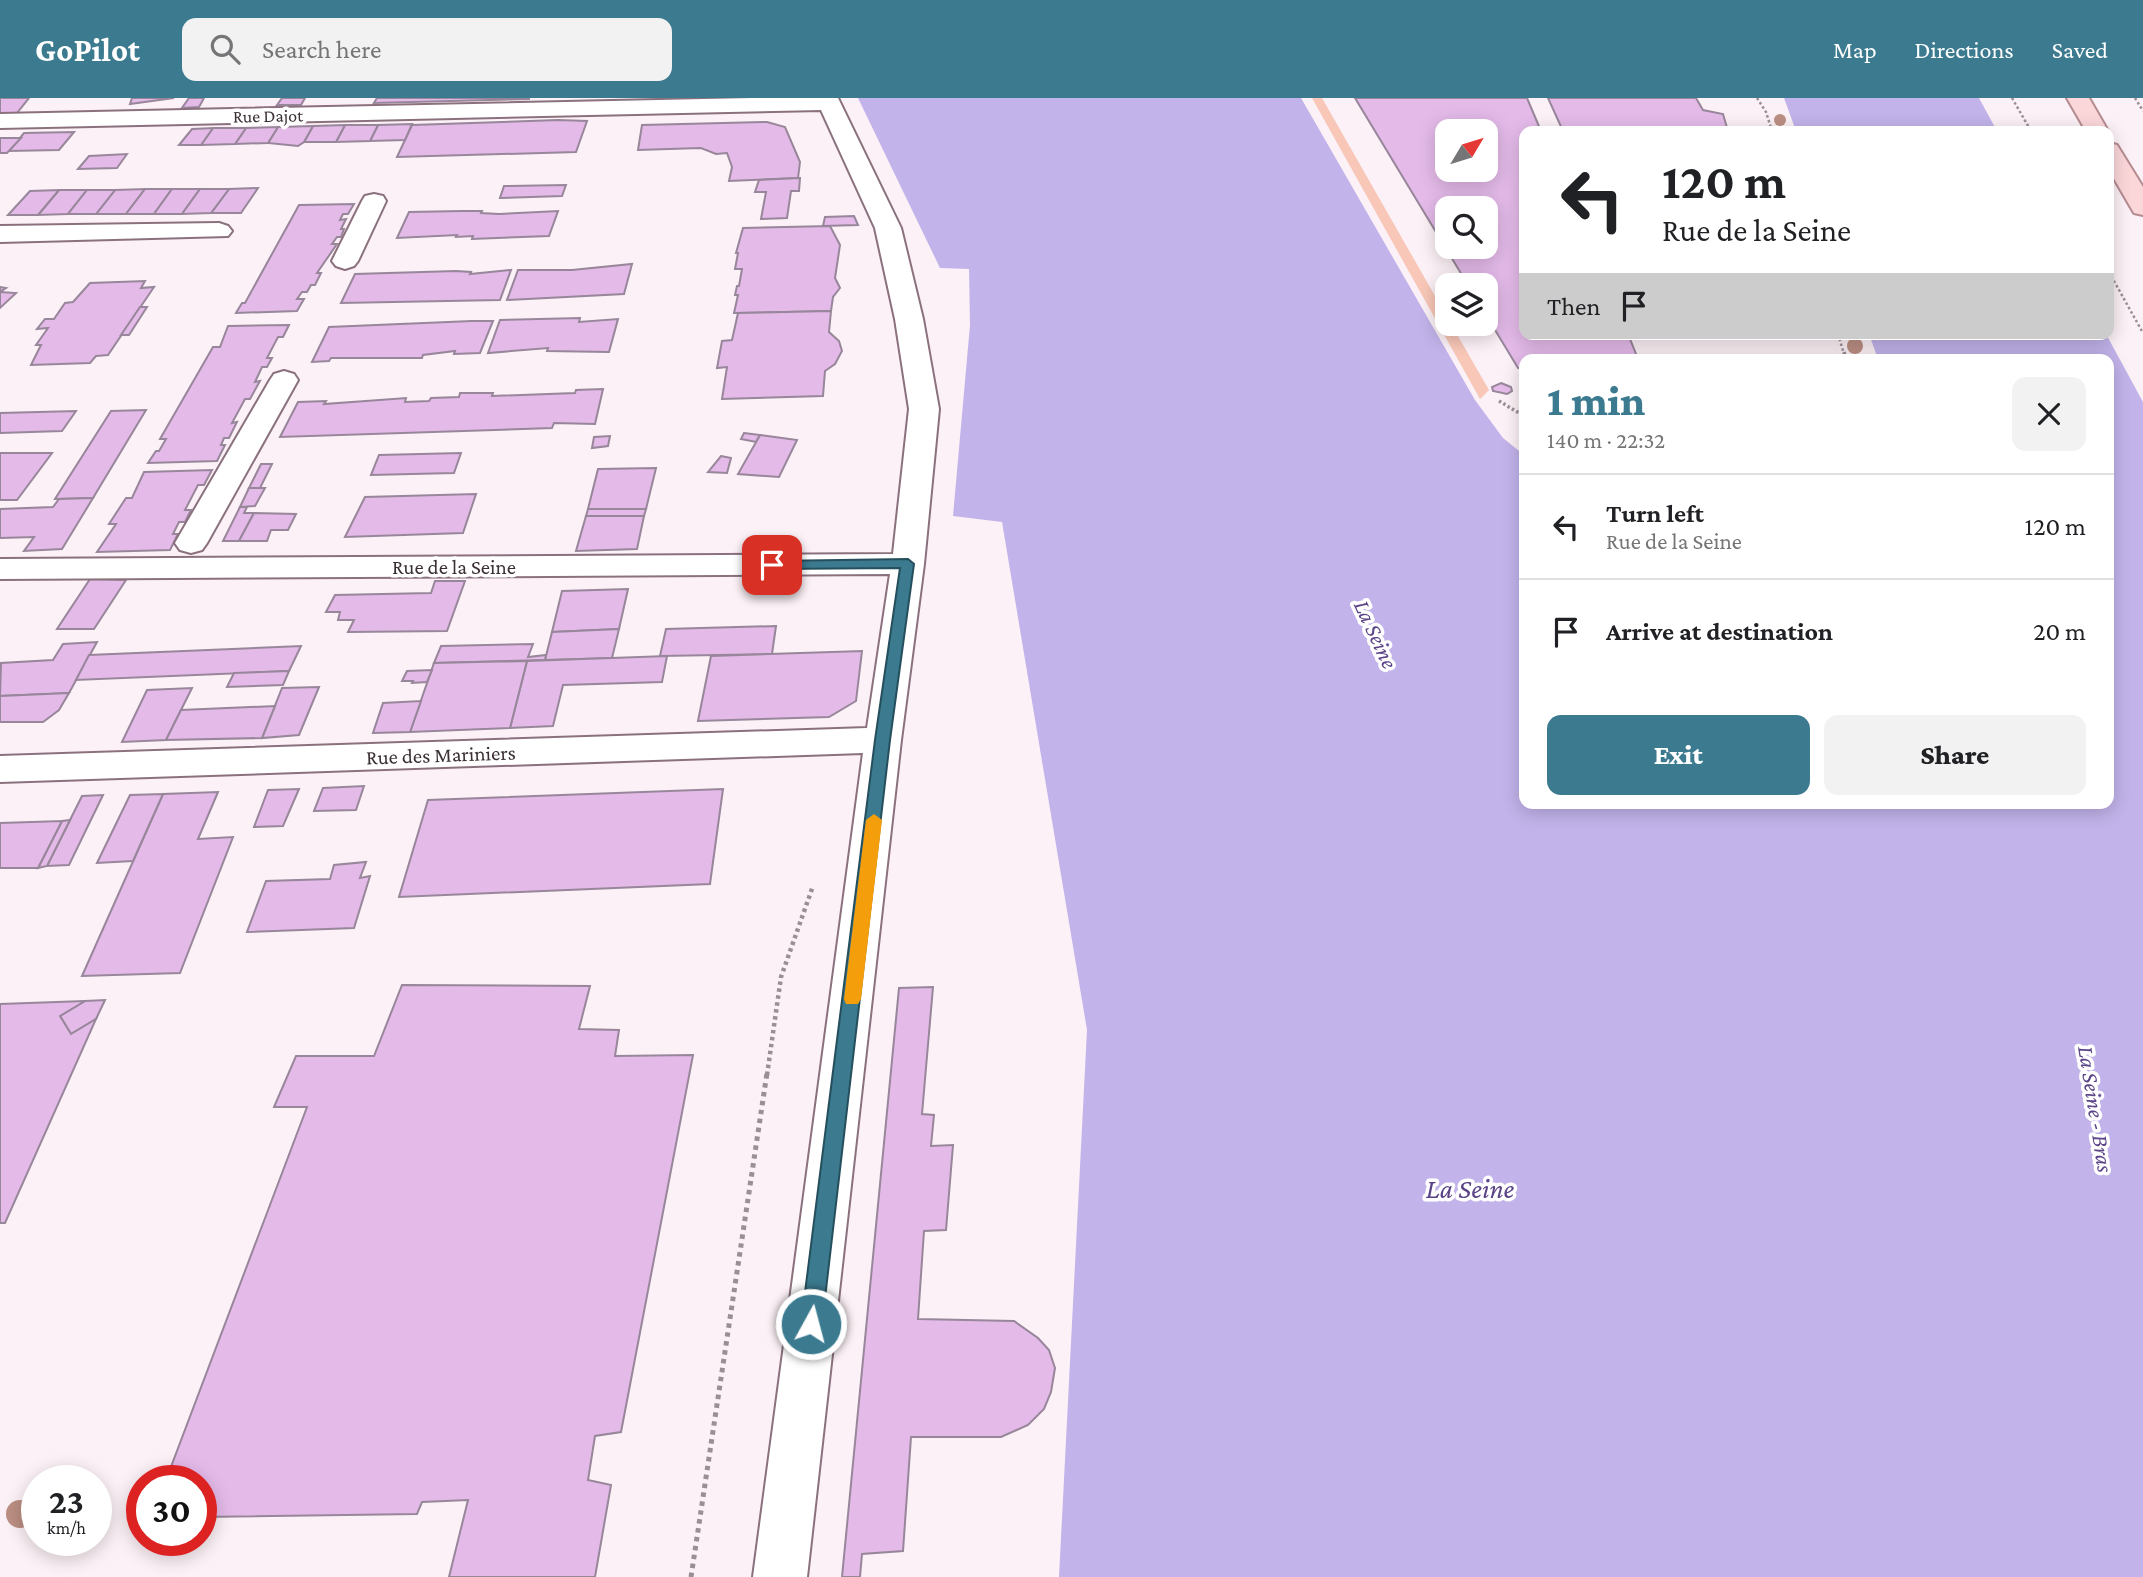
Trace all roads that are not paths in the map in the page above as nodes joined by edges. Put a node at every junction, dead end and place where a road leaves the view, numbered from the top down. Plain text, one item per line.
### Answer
1 (2078, 98) edge
2 (828, 100) edge
3 (86, 108) edge
4 (0, 121) edge
5 (2094, 126) edge
6 (2114, 159) edge
7 (374, 201) dead end
8 (2143, 208) edge
9 (219, 231) dead end
10 (0, 234) edge
11 (345, 261) dead end
12 (285, 380) dead end
13 (191, 543) dead end
14 (908, 564) junction
15 (0, 569) edge
16 (883, 740) junction
17 (0, 769) edge
18 (780, 1577) edge

1 - 5 main road
2 - 3 street, Rue Dajot
2 - 14 street
3 - 4 street, Rue Dajot
6 - 8 main road
7 - 11 street
9 - 10 street
12 - 13 street
14 - 15 street, Rue de la Seine
14 - 16 street
16 - 17 street, Rue des Mariniers
16 - 18 street

